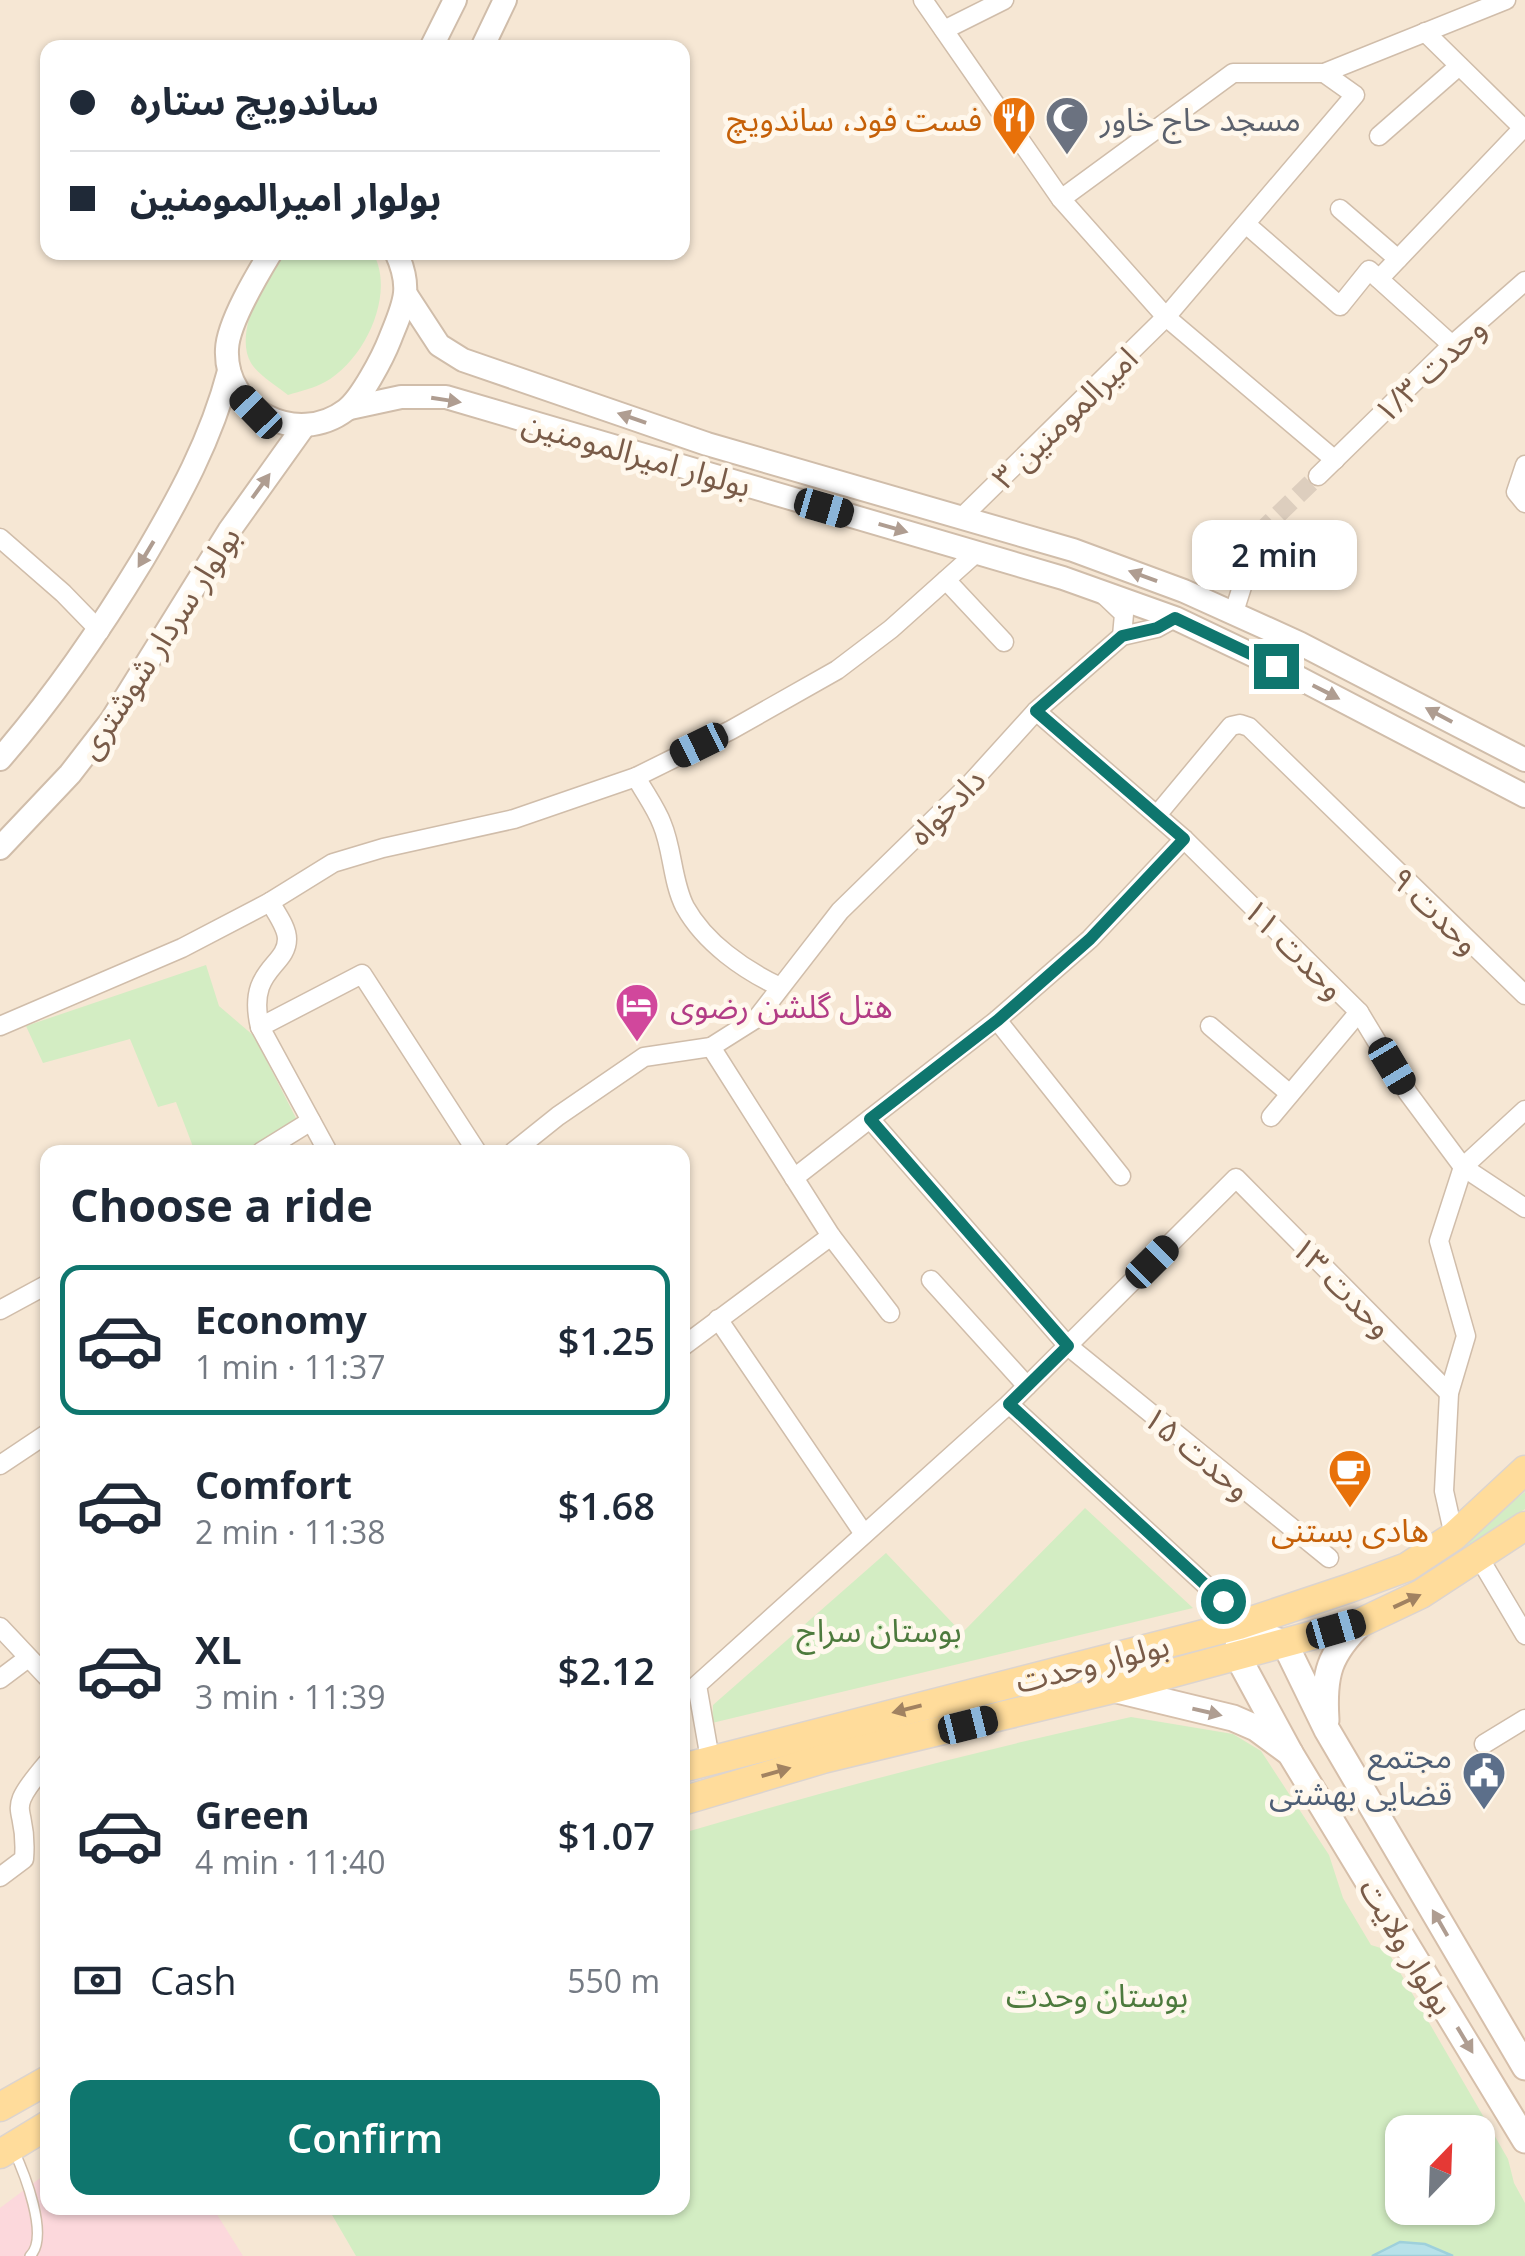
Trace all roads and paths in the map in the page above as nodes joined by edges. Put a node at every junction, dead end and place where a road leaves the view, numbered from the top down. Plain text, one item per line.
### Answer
1 (455, 0) edge
2 (505, 0) edge
3 (923, 0) edge
4 (1004, 0) edge
5 (1506, 0) edge
6 (944, 30) junction
7 (1425, 32) junction
8 (435, 40) edge
9 (486, 40) edge
10 (1459, 66) junction
11 (1324, 73) junction
12 (1524, 129) edge
13 (1379, 136) dead end
14 (1061, 199) junction
15 (1340, 209) dead end
16 (1247, 225) junction
17 (1398, 259) junction
18 (266, 260) edge
19 (399, 260) edge
20 (1379, 279) junction
21 (1525, 281) edge
22 (407, 296) junction
23 (1166, 317) junction
24 (1452, 345) junction
25 (228, 370) junction
26 (350, 408) junction
27 (304, 426) junction
28 (1335, 460) junction
29 (1525, 465) edge
30 (1318, 476) tunnel mouth
31 (1521, 497) edge
32 (962, 517) junction
33 (1259, 533) tunnel mouth
34 (0, 538) edge
35 (976, 553) junction
36 (946, 580) junction
37 (1102, 592) junction
38 (1234, 612) junction
39 (1175, 618) junction
40 (100, 631) junction
41 (1122, 636) junction
42 (1004, 642) dead end
43 (1036, 711) junction
44 (0, 759) edge
45 (1525, 760) edge
46 (636, 776) junction
47 (1525, 796) edge
48 (1157, 816) junction
49 (1184, 839) junction
50 (0, 848) edge
51 (270, 902) junction
52 (780, 987) junction
53 (1525, 994) edge
54 (1359, 1012) junction
55 (998, 1020) junction
56 (0, 1026) edge
57 (1210, 1026) dead end
58 (260, 1027) junction
59 (711, 1047) junction
60 (1290, 1094) junction
61 (1525, 1110) edge
62 (1271, 1117) dead end
63 (870, 1119) junction
64 (311, 1122) junction
65 (273, 1145) edge
66 (324, 1145) edge
67 (473, 1145) edge
68 (522, 1145) edge
69 (1463, 1167) junction
70 (1121, 1176) dead end
71 (794, 1178) junction
72 (1525, 1208) edge
73 (831, 1236) junction
74 (931, 1280) dead end
75 (40, 1288) edge
76 (0, 1310) edge
77 (890, 1313) dead end
78 (718, 1319) junction
79 (690, 1342) edge
80 (1068, 1346) junction
81 (1027, 1386) junction
82 (1449, 1394) junction
83 (1009, 1404) junction
84 (40, 1439) edge
85 (0, 1465) edge
86 (1525, 1470) edge
87 (1525, 1526) edge
88 (864, 1534) junction
89 (1454, 1536) junction
90 (1328, 1558) dead end
91 (1480, 1558) junction
92 (1362, 1622) junction
93 (1239, 1625) junction
94 (0, 1626) edge
95 (1525, 1635) edge
96 (1285, 1644) junction
97 (1238, 1657) junction
98 (28, 1658) junction
99 (40, 1670) edge
100 (0, 1678) edge
101 (690, 1681) edge
102 (1112, 1689) junction
103 (1525, 1719) edge
104 (1327, 1730) junction
105 (1484, 1744) dead end
106 (1290, 1753) junction
107 (710, 1759) junction
108 (690, 1765) edge
109 (40, 1770) edge
110 (690, 1799) edge
111 (0, 1877) edge
112 (1525, 2068) edge
113 (40, 2084) edge
114 (0, 2107) edge
115 (40, 2130) edge
116 (1525, 2140) edge
117 (6, 2150) edge
118 (30, 2256) edge

1 - 8 street
2 - 9 street
3 - 6 street
4 - 6 street
5 - 7 street
6 - 14 street
7 - 10 street
7 - 11 street
10 - 12 street
10 - 13 street
11 - 14 street
11 - 16 street, امیرالمومنین ۳
12 - 17 street
14 - 23 street
15 - 17 street
16 - 20 street
16 - 23 street, امیرالمومنین ۳
17 - 20 street
18 - 25 street, بولوار سردار شوشتری
19 - 22 street, بولوار امیرالمومنین
20 - 24 street
21 - 24 street, وحدت ۱/۳
22 - 26 street
32 -> 22 street, بولوار امیرالمومنین
23 - 28 street
23 - 32 street, امیرالمومنین ۳
24 - 28 street, وحدت ۱/۳
25 - 27 street
25 -> 40 street, بولوار سردار شوشتری
26 - 27 street, بولوار امیرالمومنین
26 -> 35 street, بولوار امیرالمومنین
50 -> 27 street, بولوار سردار شوشتری
28 - 30 street, وحدت ۱/۳
29 - 31 street
38 -> 32 street, بولوار امیرالمومنین
33 - 38 street
34 - 40 street
35 - 36 street
35 - 37 street, بولوار امیرالمومنین
36 - 42 street
36 - 46 street
37 - 39 street, بولوار امیرالمومنین
37 - 41 street
45 -> 38 street, بولوار امیرالمومنین
39 - 41 street
39 -> 47 street, بولوار امیرالمومنین
40 - 44 street, بولوار سردار شوشتری
41 - 43 street, دادخواه
43 - 48 street, وحدت ۱۱
43 - 52 street, دادخواه
46 - 51 street
46 - 52 street
48 - 49 street, وحدت ۱۱
48 - 53 street, وحدت ۹
49 - 54 street, وحدت ۱۱
49 - 55 street
51 - 56 street
51 - 58 street
52 - 59 street, دادخواه
54 - 60 street
54 - 69 street, وحدت ۱۱
55 - 63 street
55 - 70 street
57 - 60 street
58 - 64 street
58 - 67 street
59 - 68 street
59 - 71 street
60 - 62 street
61 - 69 street
63 - 71 street
63 - 80 street, وحدت ۱۵
64 - 65 street
64 - 66 street
69 - 72 street, وحدت ۱۱
69 - 82 street
71 - 73 street
73 - 77 street
73 - 78 street
74 - 81 street
75 - 76 street
78 - 79 street
78 - 88 street
80 - 81 street
80 - 82 street, وحدت ۱۳
80 - 90 street, وحدت ۱۵
81 - 83 street
82 - 89 street
83 - 88 street
83 - 93 street
84 - 85 street
86 - 89 main road, بولوار وحدت
87 - 91 main road, بولوار وحدت
88 - 101 street
89 - 93 main road, بولوار وحدت
92 -> 91 main road, بولوار وحدت
91 - 95 street
92 - 96 main road, بولوار وحدت
92 - 104 main road, بولوار ولایت
93 - 96 main road
93 - 97 main road
93 -> 107 main road, بولوار وحدت
94 - 98 street
96 - 97 main road, بولوار وحدت
96 - 104 main road, بولوار ولایت
97 - 102 main road, بولوار وحدت
97 - 106 main road, بولوار ولایت
98 - 99 street
98 - 100 street
101 - 107 street
102 -> 106 main road, بولوار ولایت
110 -> 102 main road, بولوار وحدت
103 - 105 street
104 - 106 main road
112 -> 104 main road, بولوار ولایت
106 -> 116 main road, بولوار ولایت
107 - 108 main road, بولوار وحدت
109 - 111 street
113 - 114 main road
115 - 117 main road
117 - 118 lane

